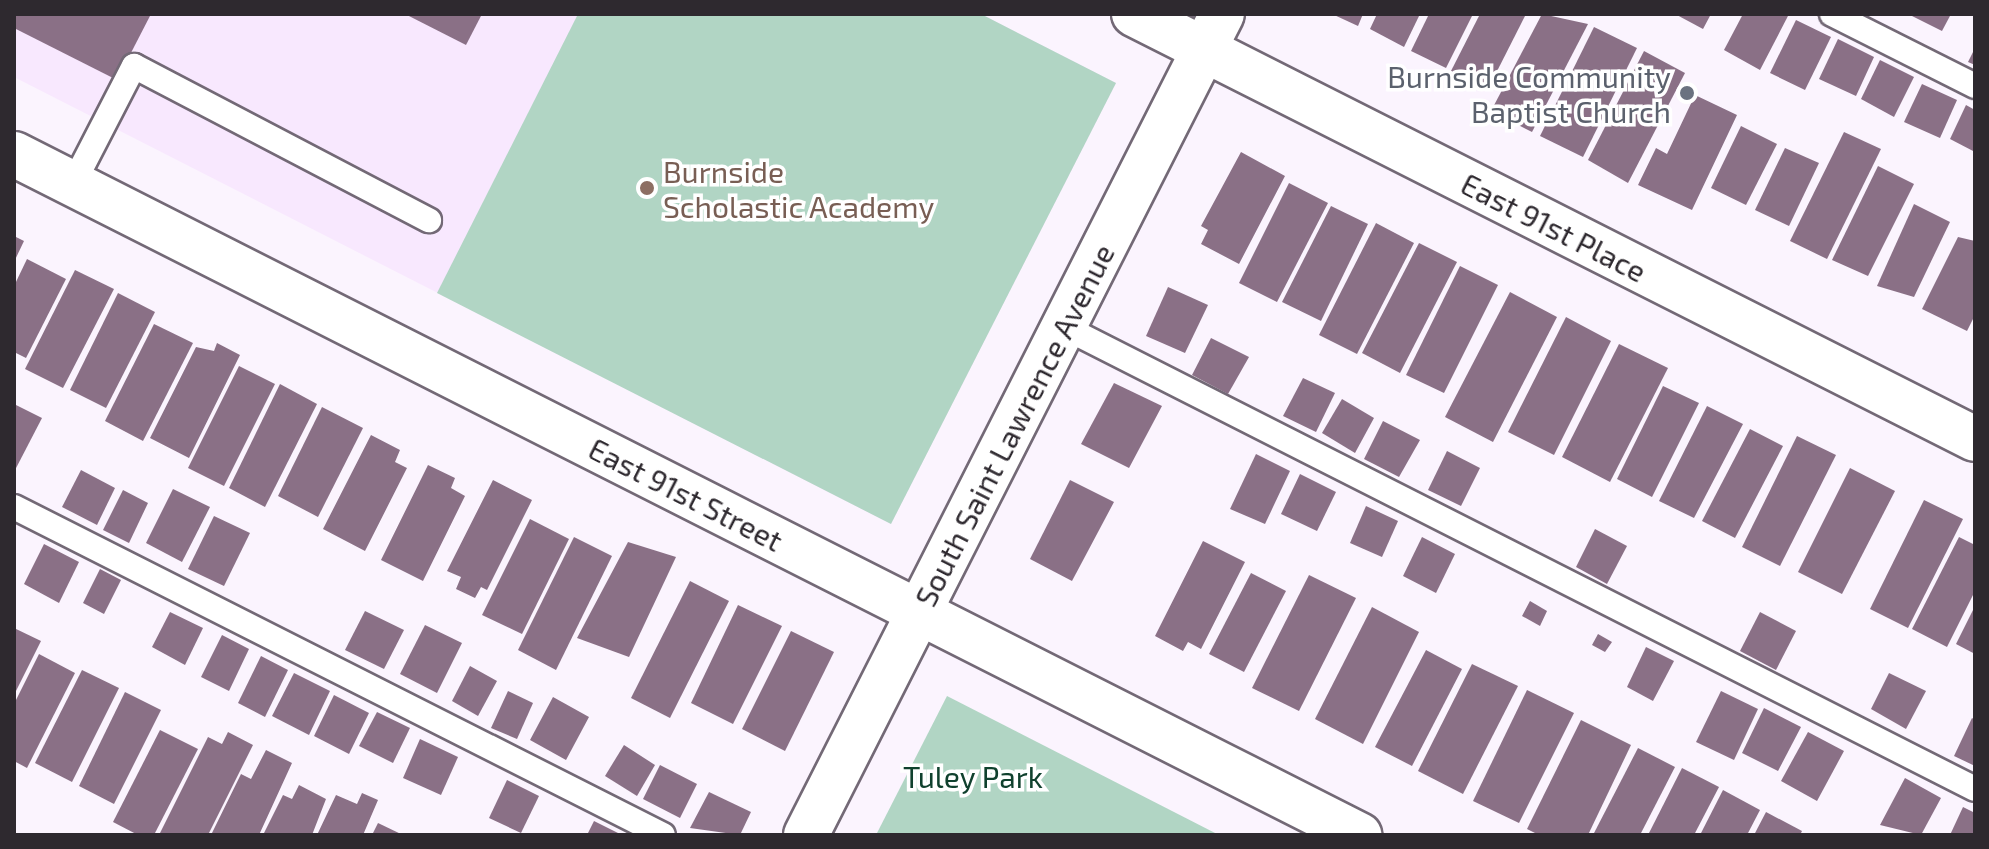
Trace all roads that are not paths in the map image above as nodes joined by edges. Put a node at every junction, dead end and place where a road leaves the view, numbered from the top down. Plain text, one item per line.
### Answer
1 (1134, 14) edge
2 (1832, 14) edge
3 (1213, 32) edge
4 (1975, 86) edge
5 (14, 154) edge
6 (73, 184) junction
7 (429, 220) dead end
8 (1064, 327) junction
9 (1975, 439) edge
10 (14, 507) edge
11 (919, 612) junction
12 (1975, 789) edge
13 (663, 835) edge
14 (806, 835) edge
15 (1359, 835) edge

1 - 3 street, East 91st Place
2 - 4 lane
3 - 8 street, South Saint Lawrence Avenue
3 - 9 street, East 91st Place
5 - 6 street, East 91st Street
6 - 7 lane
6 - 11 street, East 91st Street
8 - 11 street, South Saint Lawrence Avenue
8 - 12 lane
10 - 13 lane
11 - 14 street, South Saint Lawrence Avenue
11 - 15 street, East 91st Street

